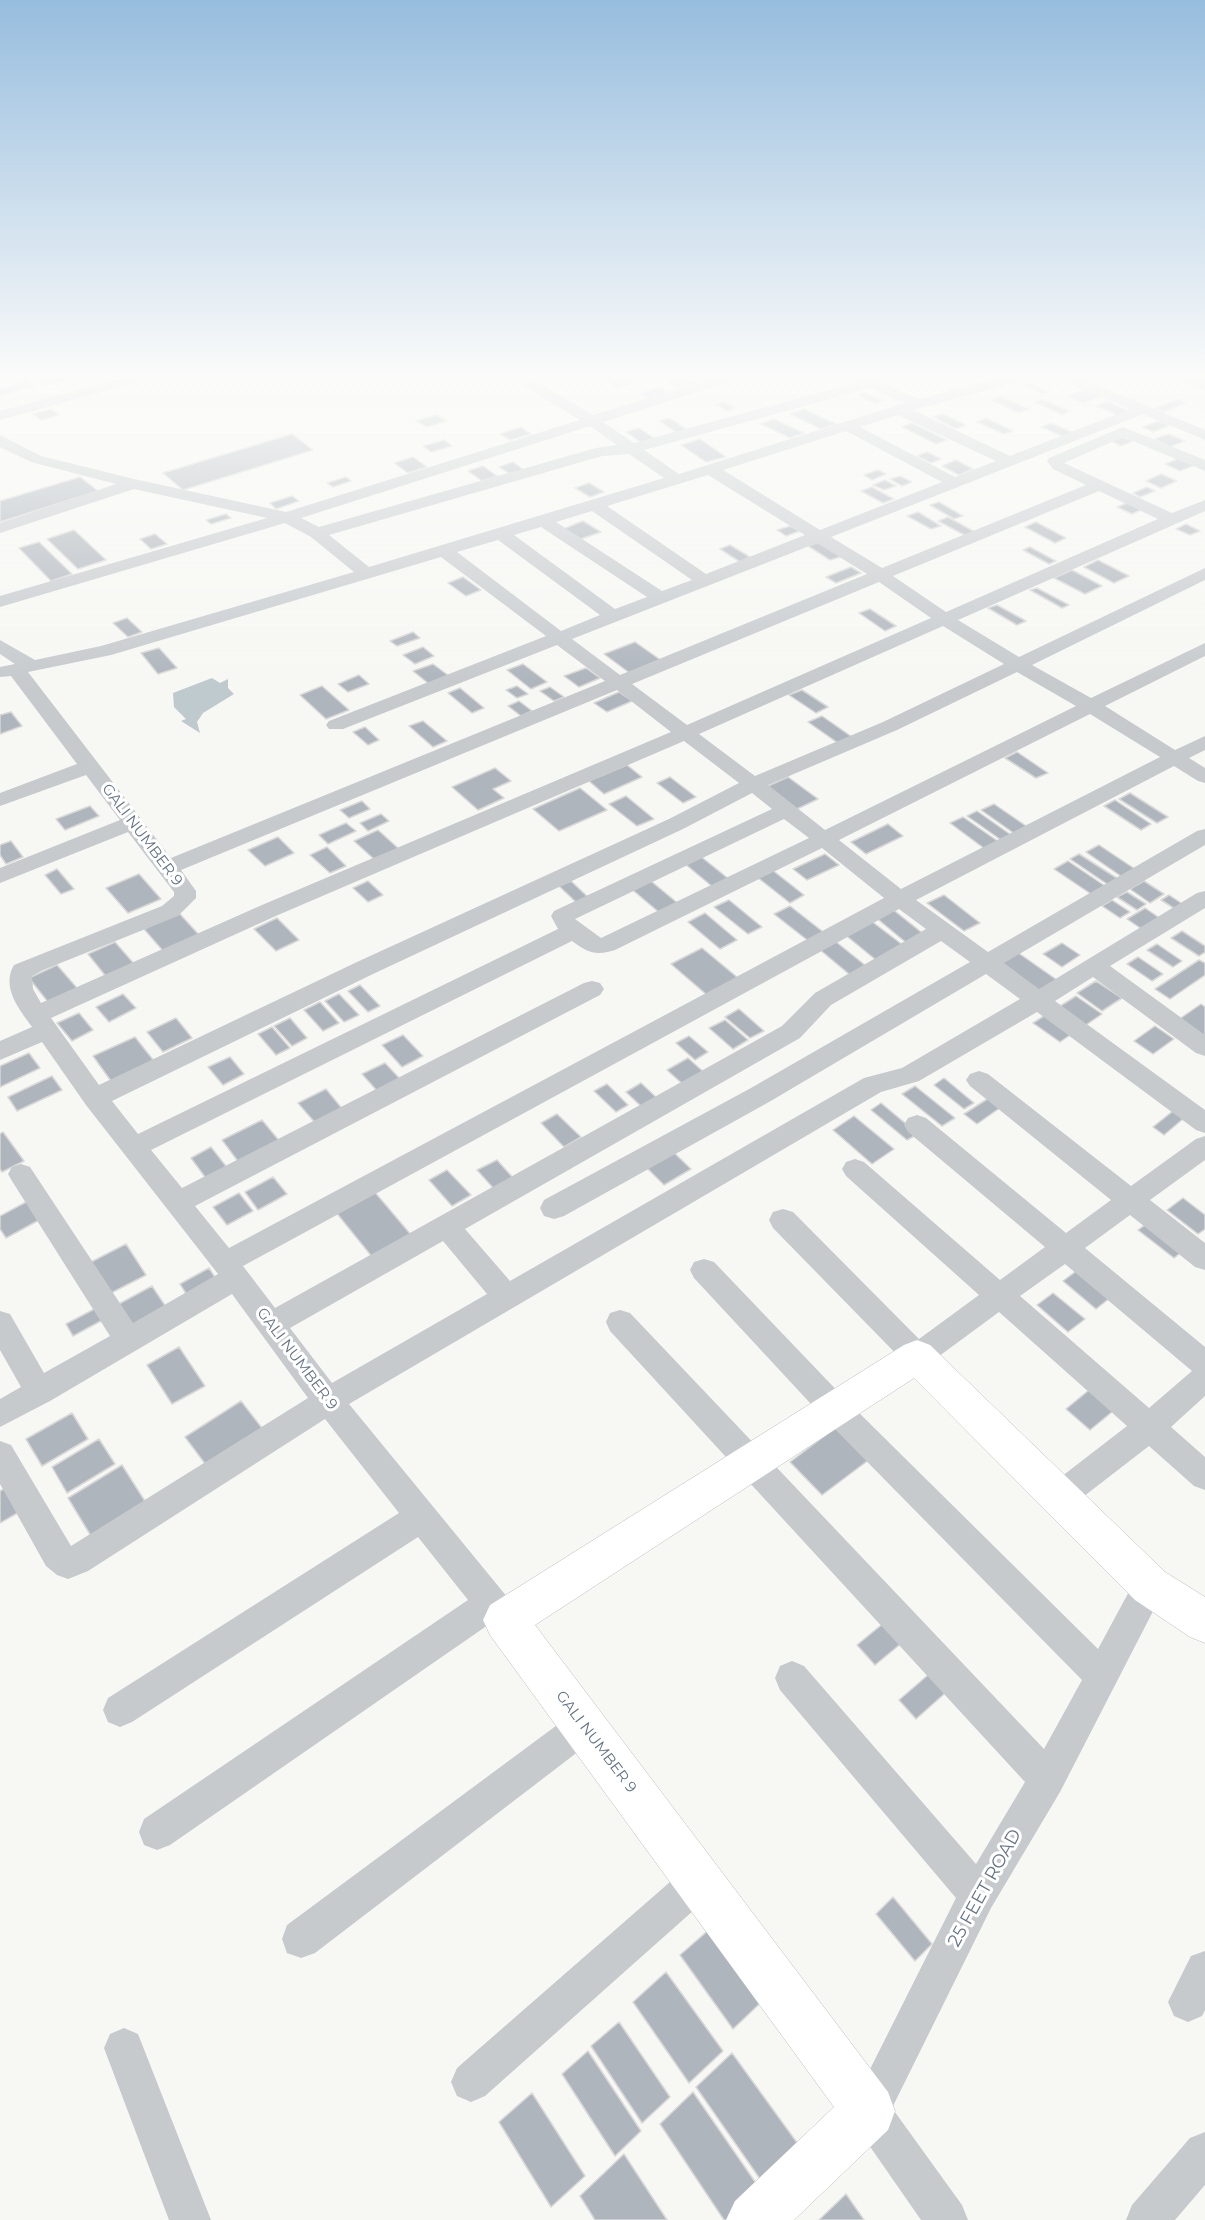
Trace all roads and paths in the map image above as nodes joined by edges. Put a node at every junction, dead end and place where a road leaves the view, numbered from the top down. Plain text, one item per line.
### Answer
1 (105, 477) edge
2 (419, 477) edge
3 (511, 477) edge
4 (672, 477) edge
5 (684, 477) edge
6 (722, 477) edge
7 (943, 477) edge
8 (971, 477) edge
9 (1081, 477) edge
10 (676, 479) junction
11 (955, 483) junction
12 (134, 484) junction
13 (1099, 485) junction
14 (594, 505) junction
15 (1205, 505) edge
16 (287, 518) junction
17 (1176, 519) junction
18 (543, 521) junction
19 (1196, 525) dead end
20 (0, 528) edge
21 (317, 532) junction
22 (501, 534) junction
23 (820, 536) junction
24 (444, 551) junction
25 (1205, 573) edge
26 (367, 574) junction
27 (881, 575) junction
28 (705, 581) junction
29 (661, 598) junction
30 (0, 602) edge
31 (614, 616) junction
32 (945, 619) junction
33 (559, 638) junction
34 (0, 646) edge
35 (1205, 649) edge
36 (1018, 665) junction
37 (16, 670) edge
38 (619, 683) junction
39 (1091, 706) junction
40 (336, 725) dead end
41 (685, 733) junction
42 (1205, 742) edge
43 (1175, 757) junction
44 (91, 766) junction
45 (1205, 777) edge
46 (753, 784) junction
47 (0, 800) edge
48 (786, 810) junction
49 (133, 822) junction
50 (1205, 836) edge
51 (824, 840) junction
52 (167, 868) junction
53 (0, 876) edge
54 (1205, 898) edge
55 (900, 899) junction
56 (574, 930) junction
57 (942, 930) junction
58 (988, 963) junction
59 (1094, 966) junction
60 (592, 989) dead end
61 (1038, 1000) junction
62 (41, 1023) junction
63 (1205, 1047) edge
64 (0, 1051) edge
65 (979, 1080) dead end
66 (95, 1098) junction
67 (1205, 1123) edge
68 (917, 1125) dead end
69 (1205, 1146) edge
70 (134, 1147) junction
71 (855, 1169) dead end
72 (21, 1174) dead end
73 (1131, 1200) junction
74 (177, 1203) junction
75 (554, 1208) dead end
76 (783, 1220) dead end
77 (447, 1226) junction
78 (1065, 1248) junction
79 (1205, 1259) edge
80 (704, 1270) dead end
81 (230, 1271) junction
82 (1000, 1296) junction
83 (507, 1298) junction
84 (620, 1322) dead end
85 (0, 1323) edge
86 (271, 1325) junction
87 (128, 1340) junction
88 (917, 1356) junction
89 (1205, 1364) edge
90 (1205, 1378) edge
91 (39, 1392) junction
92 (328, 1401) junction
93 (835, 1409) junction
94 (0, 1414) edge
95 (1148, 1428) junction
96 (0, 1455) edge
97 (752, 1462) junction
98 (1205, 1476) edge
99 (1059, 1497) junction
100 (421, 1517) junction
101 (1150, 1586) junction
102 (498, 1612) junction
103 (1205, 1622) edge
104 (1102, 1676) junction
105 (792, 1678) dead end
106 (120, 1710) dead end
107 (584, 1726) junction
108 (1047, 1779) junction
109 (157, 1832) dead end
110 (699, 1881) junction
111 (978, 1895) junction
112 (301, 1939) dead end
113 (124, 2048) dead end
114 (471, 2082) dead end
115 (869, 2111) junction
116 (1205, 2153) edge
117 (189, 2220) edge
118 (754, 2220) edge
119 (947, 2220) edge
120 (1148, 2220) edge

1 - 12 street
2 - 16 street
3 - 21 street
4 - 10 street
5 - 10 street
6 - 23 street
7 - 11 street
8 - 11 street
9 - 13 street
10 - 14 street
11 - 23 street
12 - 16 street
12 - 20 street
13 - 17 street
13 - 27 street
14 - 18 street
14 - 28 street
15 - 17 street
16 - 21 street
16 - 30 street
17 - 19 street
17 - 32 street
18 - 22 street
18 - 29 street
21 - 26 street
22 - 24 street
22 - 31 street
23 - 27 street
23 - 28 street
24 - 26 street
24 - 33 street
25 - 36 street
26 - 37 street
27 - 32 street
27 - 38 street
28 - 29 street
29 - 31 street
31 - 33 street
32 - 36 street
32 - 41 street
33 - 38 street
33 - 40 street
34 - 37 street, GALI NUMBER 9
35 - 39 street
36 - 39 street
36 - 46 street
37 - 44 street, GALI NUMBER 9
38 - 41 street
38 - 52 street
39 - 43 street
39 - 51 street
41 - 46 street
41 - 62 street
42 - 43 street
43 - 45 street
43 - 55 street
44 - 47 street
44 - 49 street, GALI NUMBER 9
46 - 48 street
46 - 66 street
48 - 51 street
48 - 56 street
49 - 52 street, GALI NUMBER 9
49 - 53 street
50 - 58 street
51 - 55 street
51 - 56 street
52 - 62 street, GALI NUMBER 9
54 - 59 street
55 - 57 street
55 - 81 street
56 - 70 street
57 - 58 street
57 - 77 street
58 - 61 street
58 - 75 street
59 - 61 street
59 - 63 street
60 - 74 street
61 - 67 street
61 - 83 street
62 - 64 street
62 - 66 street, GALI NUMBER 9
65 - 73 street
66 - 70 street, GALI NUMBER 9
68 - 78 street
69 - 73 street
70 - 74 street, GALI NUMBER 9
71 - 82 street
72 - 87 street
73 - 78 street
73 - 79 street
74 - 81 street, GALI NUMBER 9
76 - 88 street
77 - 83 street
77 - 86 street
78 - 82 street
78 - 89 street
80 - 93 street
81 - 86 street, GALI NUMBER 9
81 - 87 street
82 - 88 street
82 - 95 street
83 - 92 street
84 - 97 street
85 - 91 street
86 - 92 street, GALI NUMBER 9
87 - 91 street
88 - 93 street
88 - 99 street
90 - 95 street
91 - 94 street
92 - 96 street
92 - 100 street, GALI NUMBER 9
93 - 97 street
93 - 104 street
95 - 98 street
95 - 99 street
97 - 102 street
97 - 108 street
99 - 101 street
100 - 102 street, GALI NUMBER 9
100 - 106 street
101 - 103 street
101 - 104 street, 25 FEET ROAD
102 - 107 street, GALI NUMBER 9
102 - 109 street
104 - 108 street, 25 FEET ROAD
105 - 111 street
107 - 110 street, GALI NUMBER 9
107 - 112 street
108 - 111 street, 25 FEET ROAD
110 - 114 street
110 - 115 street, GALI NUMBER 9
111 - 115 street, 25 FEET ROAD
113 - 117 street
115 - 118 street, 25 FEET ROAD
115 - 119 street
116 - 120 street

